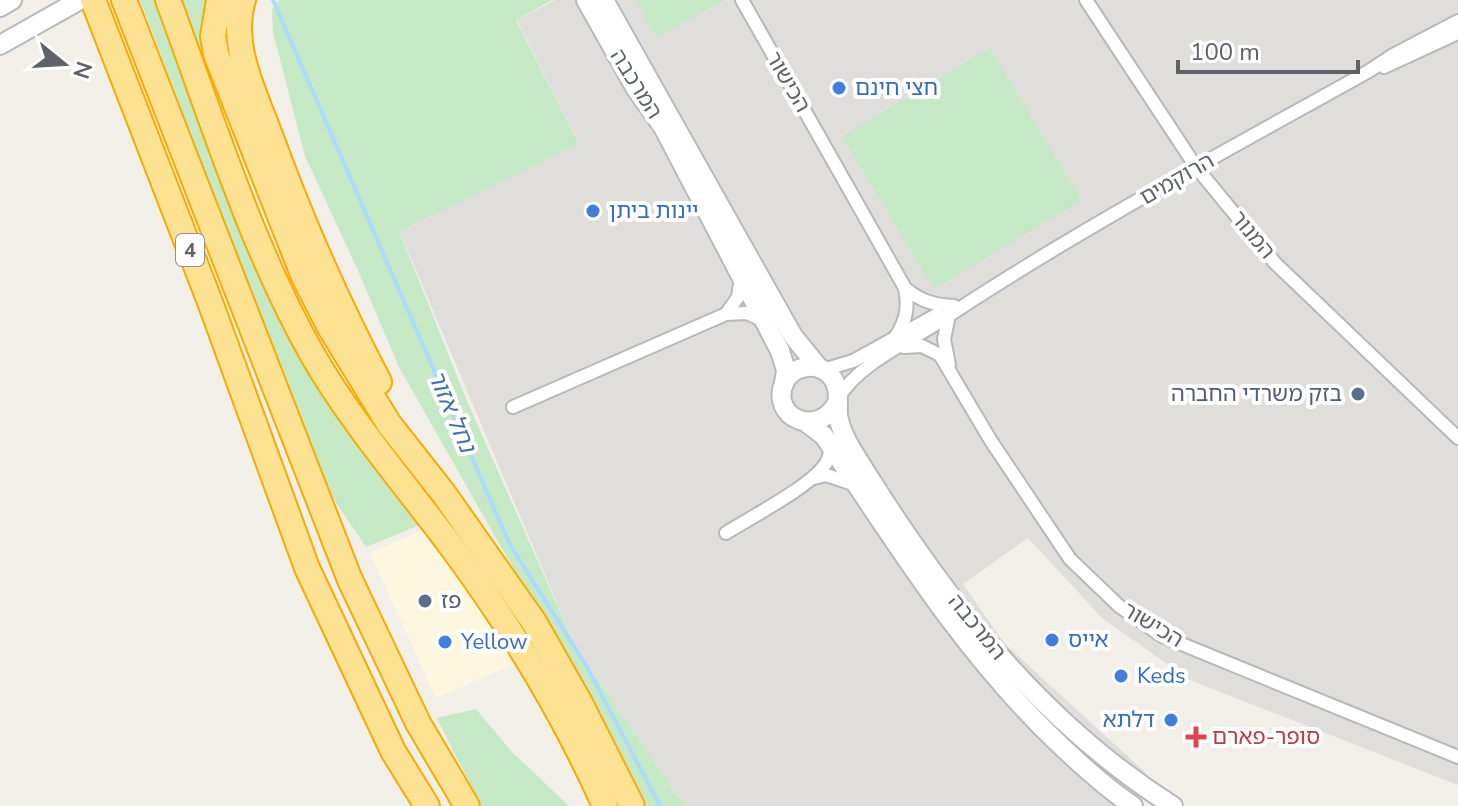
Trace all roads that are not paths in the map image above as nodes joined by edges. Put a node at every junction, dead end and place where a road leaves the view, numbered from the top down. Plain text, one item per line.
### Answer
1 (12, 0) edge
2 (80, 0) edge
3 (93, 0) edge
4 (124, 0) edge
5 (168, 0) edge
6 (219, 0) edge
7 (243, 0) edge
8 (586, 0) edge
9 (604, 0) edge
10 (1086, 0) edge
11 (742, 1) edge
12 (0, 7) edge
13 (1458, 21) edge
14 (1458, 33) edge
15 (0, 45) edge
16 (1369, 71) junction
17 (1196, 167) junction
18 (742, 277) junction
19 (905, 288) junction
20 (952, 311) junction
21 (726, 314) junction
22 (765, 322) junction
23 (898, 343) junction
24 (950, 368) junction
25 (821, 369) junction
26 (784, 384) junction
27 (837, 401) junction
28 (513, 407) dead end
29 (807, 423) junction
30 (1458, 438) edge
31 (830, 445) junction
32 (811, 479) junction
33 (857, 485) junction
34 (444, 494) junction
35 (726, 533) dead end
36 (1458, 757) edge
37 (427, 806) edge
38 (467, 806) edge
39 (605, 806) edge
40 (632, 806) edge
41 (1133, 806) edge
42 (1173, 806) edge

1 - 12 street
2 - 15 street
3 - 37 highway, 4
4 - 38 highway, 4
5 - 39 highway
6 - 34 highway
7 - 34 highway
8 - 18 street, המרכבה
9 - 25 street, המרכבה
10 - 17 street, המנור
11 - 19 street, הכישור
13 - 16 street, הרוקמים
14 - 16 street, הרוקמים
16 - 17 street, הרוקמים
17 - 20 street, הרוקמים
17 - 30 street, המנור
18 - 21 street
18 - 22 street, המרכבה
19 - 20 street
19 - 23 street
20 - 23 street, הרוקמים
20 - 24 street, הכישור
21 - 22 street
21 - 28 street
22 - 26 street, המרכבה
23 - 24 street, הכישור
23 - 25 street, הרוקמים
23 - 27 street, הרוקמים
24 - 36 street, הכישור
25 - 26 street
25 - 27 street
26 - 29 street
27 - 29 street
27 - 42 street, המרכבה
29 - 31 street, המרכבה
31 - 32 street
31 - 33 street, המרכבה
32 - 33 street
32 - 35 street
33 - 41 street, המרכבה
34 - 40 highway

